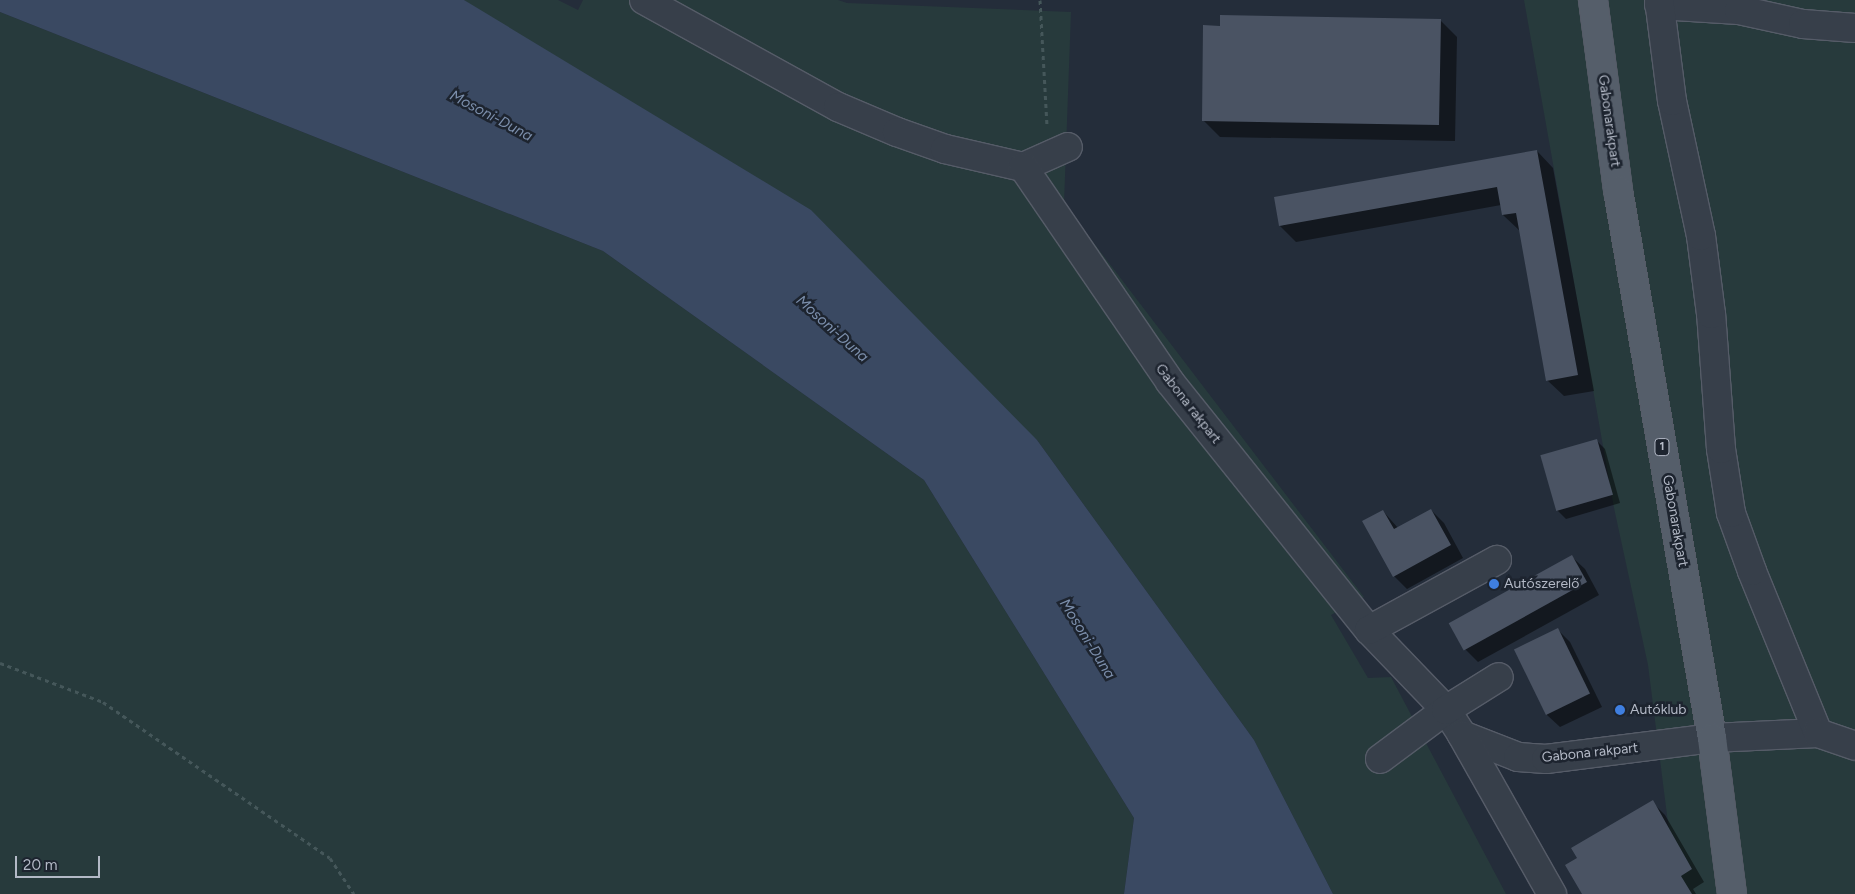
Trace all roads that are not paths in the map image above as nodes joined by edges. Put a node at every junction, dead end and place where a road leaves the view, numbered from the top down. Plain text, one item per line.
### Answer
1 (644, 0) edge
2 (1593, 0) edge
3 (1659, 2) edge
4 (1855, 28) edge
5 (1058, 152) road end
6 (1023, 167) junction
7 (1497, 560) dead end
8 (1368, 630) junction
9 (1499, 677) dead end
10 (1446, 710) junction
11 (1818, 733) junction
12 (1462, 735) junction
13 (1712, 738) junction
14 (1855, 746) edge
15 (1380, 759) dead end
16 (1552, 894) edge
17 (1732, 894) edge

1 - 6 street
2 - 13 main road, Gabonarakpart / 1
3 - 4 street
3 - 11 street
5 - 6 street
6 - 8 street, Gabona rakpart
7 - 8 street
8 - 10 street, Gabona rakpart
9 - 10 street
10 - 12 street, Gabona rakpart
10 - 15 street
11 - 13 street, Gabona rakpart
11 - 14 street
12 - 13 street, Gabona rakpart
12 - 16 street
13 - 17 main road, Gabonarakpart / 1

